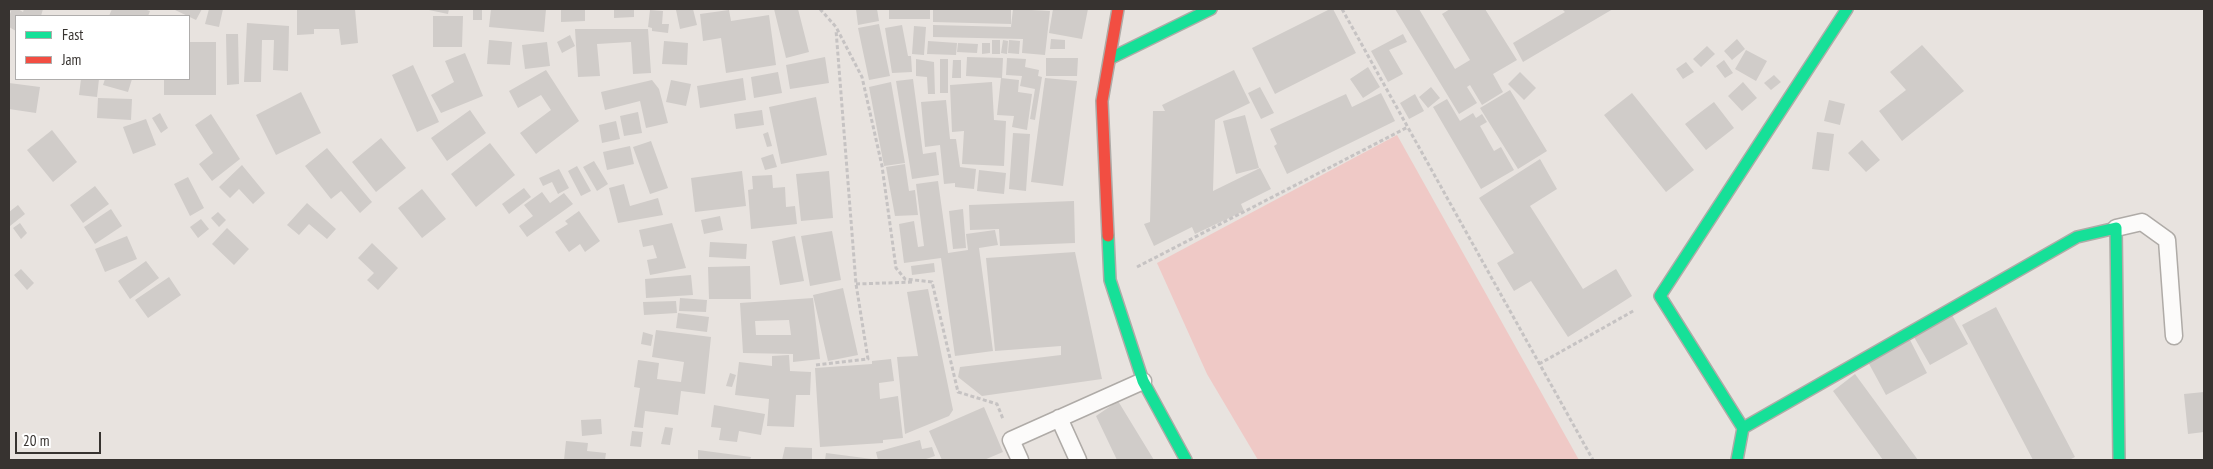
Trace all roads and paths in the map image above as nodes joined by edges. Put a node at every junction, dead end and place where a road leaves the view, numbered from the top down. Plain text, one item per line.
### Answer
1 (820, 9) edge
2 (1118, 9) edge
3 (1211, 9) edge
4 (1342, 9) edge
5 (1847, 9) edge
6 (836, 27) junction
7 (1111, 58) junction
8 (1408, 127) junction
9 (2116, 228) junction
10 (1110, 280) junction
11 (932, 282) junction
12 (856, 284) junction
13 (1660, 296) junction
14 (2174, 336) dead end
15 (1539, 364) junction
16 (816, 365) dead end
17 (1143, 381) junction
18 (1059, 418) junction
19 (1743, 428) junction
20 (1011, 440) junction
21 (1020, 460) edge
22 (1078, 460) edge
23 (1186, 460) edge
24 (1593, 460) edge
25 (1737, 460) edge
26 (2119, 460) edge

1 - 6 path
2 - 7 main road
3 - 7 main road
4 - 8 path
5 - 13 main road
6 - 11 path
6 - 12 path
7 - 10 main road
8 - 10 path
8 - 15 path
9 - 14 lane
9 - 19 main road
9 - 26 main road
10 - 17 main road
11 - 12 path
11 - 20 path
12 - 16 path
13 - 15 path
13 - 19 main road
15 - 24 path
17 - 18 lane
17 - 23 main road
18 - 20 lane
18 - 22 lane
19 - 25 main road
20 - 21 lane

